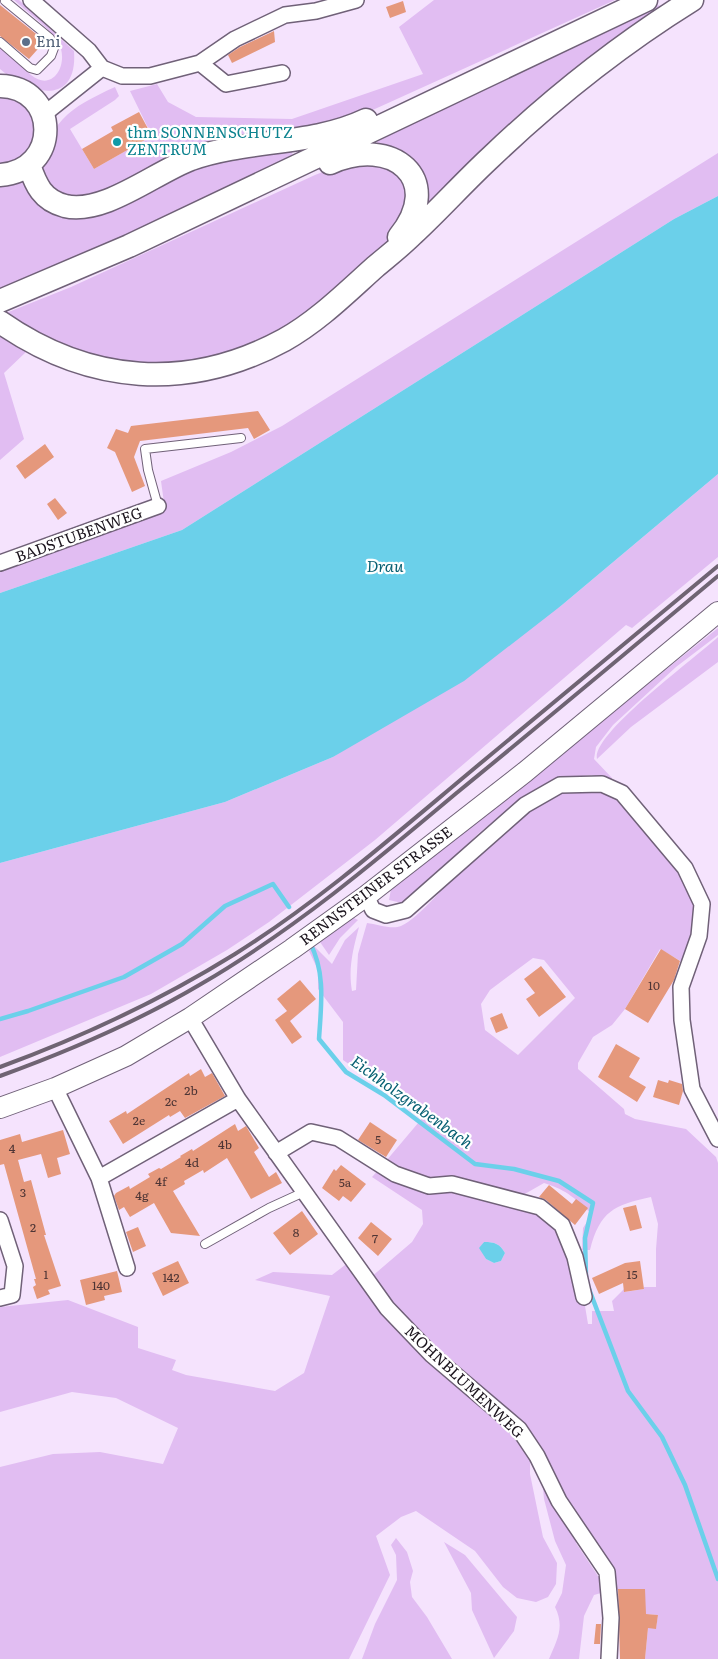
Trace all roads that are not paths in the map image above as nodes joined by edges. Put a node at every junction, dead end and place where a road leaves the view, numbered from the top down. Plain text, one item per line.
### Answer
1 (5, 0) edge
2 (31, 0) edge
3 (356, 0) edge
4 (646, 0) edge
5 (692, 0) edge
6 (0, 6) edge
7 (0, 42) edge
8 (200, 63) junction
9 (102, 68) junction
10 (282, 73) dead end
11 (0, 86) edge
12 (442, 96) junction
13 (43, 115) junction
14 (29, 165) junction
15 (0, 175) edge
16 (262, 182) junction
17 (375, 267) junction
18 (0, 301) edge
19 (0, 322) edge
20 (241, 438) dead end
21 (158, 506) joint
22 (0, 563) edge
23 (718, 612) edge
24 (366, 896) junction
25 (190, 1018) junction
26 (56, 1088) junction
27 (238, 1099) junction
28 (0, 1108) edge
29 (718, 1139) edge
30 (276, 1153) junction
31 (99, 1178) junction
32 (304, 1192) junction
33 (0, 1220) edge
34 (205, 1244) dead end
35 (127, 1268) dead end
36 (584, 1297) dead end
37 (0, 1298) edge
38 (609, 1659) edge

1 - 6 lane
1 - 7 lane
2 - 9 street
3 - 8 street
4 - 12 main road
5 - 17 main road
8 - 9 street
8 - 10 street
9 - 13 street
11 - 13 main road
12 - 14 main road
12 - 16 main road
13 - 14 main road
14 - 15 main road
16 - 17 main road
16 - 18 main road
17 - 19 main road
20 - 21 lane
21 - 22 street, BADSTUBENWEG
23 - 24 main road, RENNSTEINER STRASSE
24 - 25 main road, RENNSTEINER STRASSE
24 - 29 street
25 - 26 main road, RENNSTEINER STRASSE
25 - 27 street, MOHNBLUMENWEG
26 - 28 main road, RENNSTEINER STRASSE
26 - 31 street
27 - 30 street, MOHNBLUMENWEG
27 - 31 street
30 - 32 street, MOHNBLUMENWEG
30 - 36 street
31 - 35 street
32 - 34 lane
32 - 38 street, MOHNBLUMENWEG
33 - 37 street

